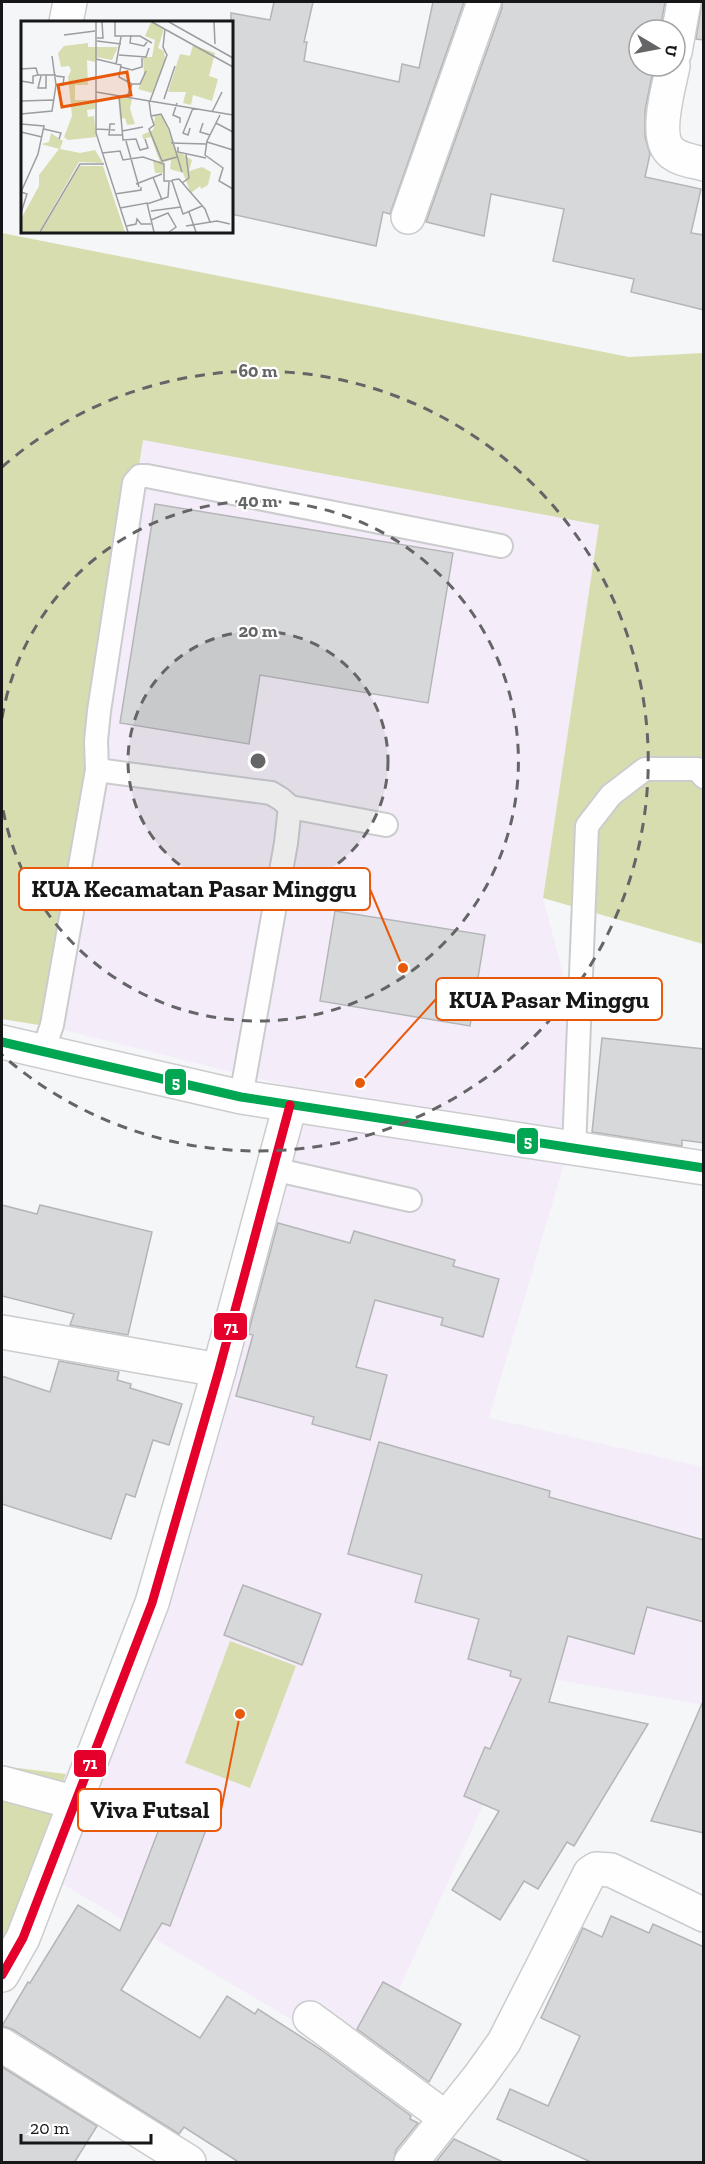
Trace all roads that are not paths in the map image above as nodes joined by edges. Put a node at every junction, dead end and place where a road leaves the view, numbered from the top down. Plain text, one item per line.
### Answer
1 (70, 2) edge
2 (484, 2) edge
3 (684, 2) edge
4 (681, 18) edge
5 (66, 21) edge
6 (670, 78) edge
7 (704, 164) edge
8 (408, 217) dead end
9 (501, 546) dead end
10 (97, 770) junction
11 (704, 777) edge
12 (290, 807) junction
13 (386, 825) dead end
14 (2, 1042) edge
15 (43, 1051) junction
16 (241, 1097) junction
17 (290, 1105) junction
18 (574, 1148) junction
19 (704, 1168) edge
20 (273, 1169) junction
21 (410, 1200) dead end
22 (2, 1332) edge
23 (219, 1370) junction
24 (2, 1783) edge
25 (76, 1803) junction
26 (704, 1915) edge
27 (2, 1975) edge
28 (310, 2018) dead end
29 (2, 2045) edge
30 (446, 2118) junction
31 (189, 2163) edge
32 (411, 2163) edge

1 - 5 street
2 - 8 street
3 - 4 street
6 - 7 street
9 - 10 lane
10 - 12 lane
10 - 15 lane
11 - 18 lane
12 - 13 lane
12 - 16 lane
14 - 15 street
15 - 16 street
16 - 17 street
17 - 18 street
17 - 20 street
18 - 19 street
20 - 21 lane
20 - 23 street
22 - 23 street
23 - 25 street
24 - 25 street
25 - 27 street
26 - 30 street
28 - 30 street
29 - 31 street
30 - 32 street

